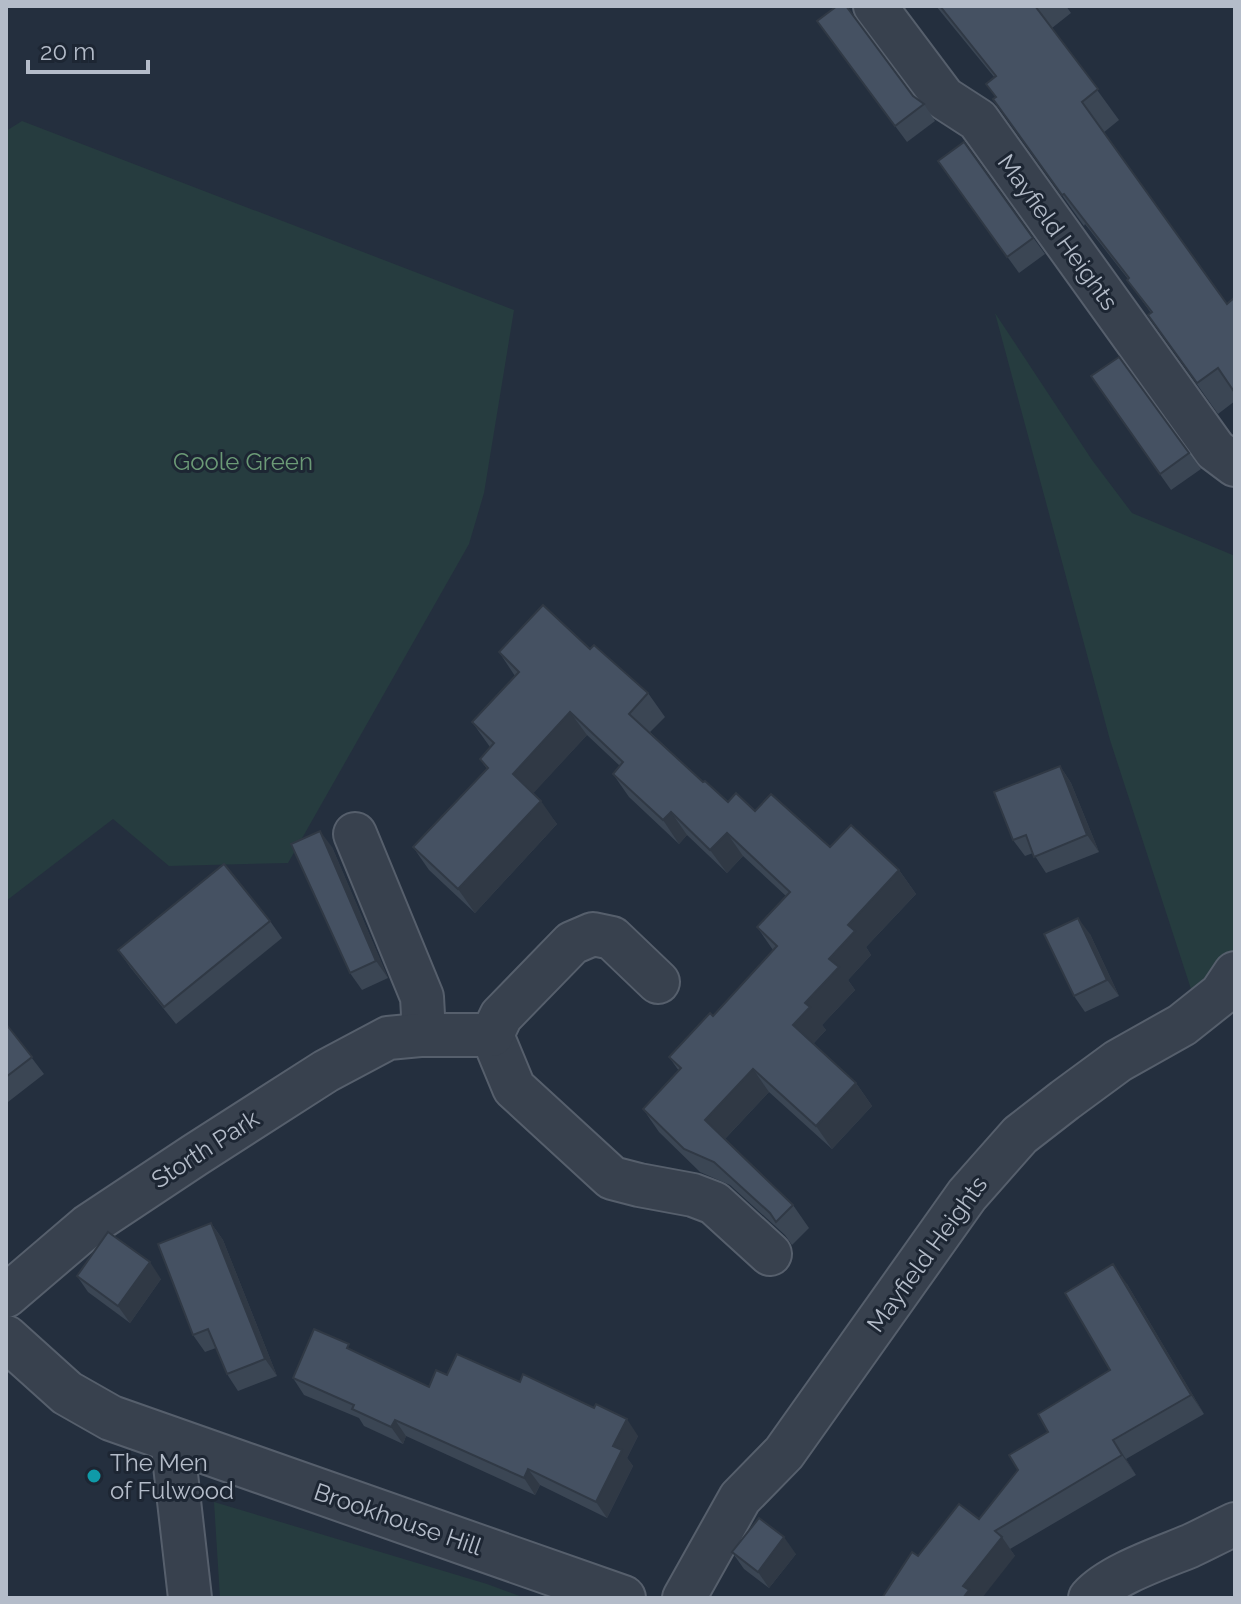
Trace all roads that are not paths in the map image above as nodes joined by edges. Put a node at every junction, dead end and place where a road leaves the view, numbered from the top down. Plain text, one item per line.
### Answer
1 (875, 6) edge
2 (1235, 465) edge
3 (355, 834) dead end
4 (1235, 973) edge
5 (658, 982) dead end
6 (420, 1035) junction
7 (492, 1035) junction
8 (770, 1254) dead end
9 (6, 1296) edge
10 (6, 1338) edge
11 (172, 1439) junction
12 (1235, 1524) edge
13 (190, 1598) edge
14 (623, 1598) edge
15 (684, 1598) edge
16 (1090, 1598) edge

1 - 2 street, Mayfield Heights
3 - 6 street
4 - 15 street, Mayfield Heights
5 - 7 street
6 - 7 street, Storth Park
6 - 9 street, Storth Park
7 - 8 street
10 - 11 street, Brookhouse Hill
11 - 13 street
11 - 14 street, Brookhouse Hill
12 - 16 street

